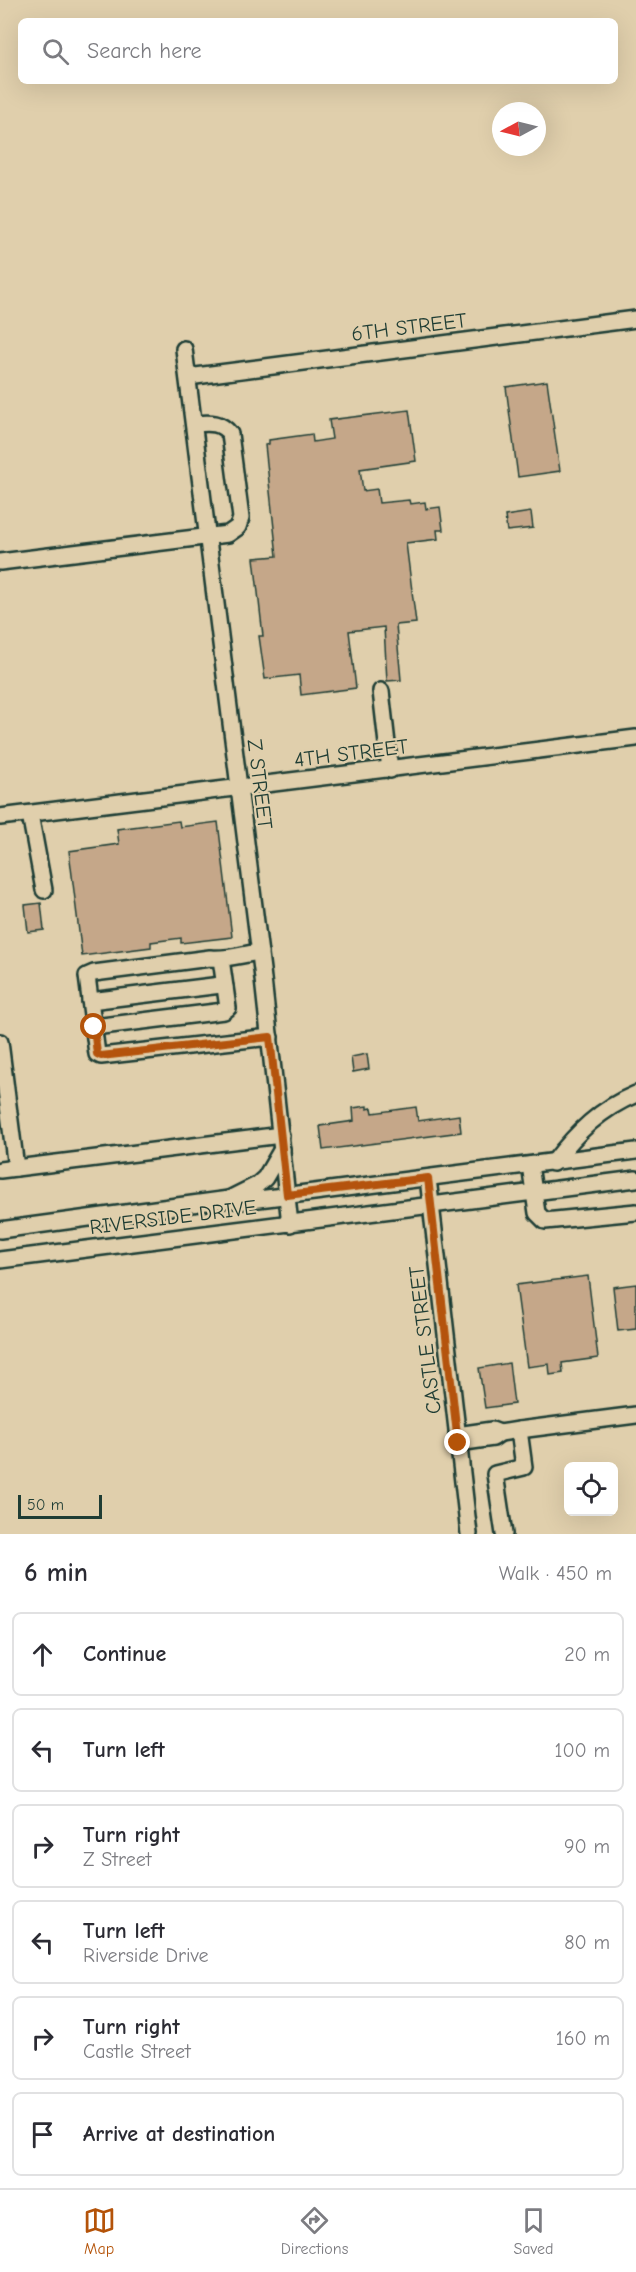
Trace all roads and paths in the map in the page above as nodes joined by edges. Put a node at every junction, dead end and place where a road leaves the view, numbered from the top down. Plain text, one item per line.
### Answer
1 (636, 319) edge
2 (184, 349) dead end
3 (188, 377) junction
4 (194, 424) junction
5 (208, 536) junction
6 (0, 562) edge
7 (381, 691) dead end
8 (636, 738) edge
9 (390, 770) junction
10 (239, 788) junction
11 (30, 814) junction
12 (0, 818) edge
13 (44, 890) dead end
14 (260, 952) junction
15 (221, 959) junction
16 (225, 987) junction
17 (90, 1001) junction
18 (94, 1027) junction
19 (270, 1037) junction
20 (0, 1042) edge
21 (636, 1094) edge
22 (282, 1142) junction
23 (636, 1152) edge
24 (553, 1162) junction
25 (530, 1165) junction
26 (16, 1168) junction
27 (0, 1170) edge
28 (428, 1178) junction
29 (636, 1179) edge
30 (534, 1191) junction
31 (287, 1195) junction
32 (229, 1199) junction
33 (433, 1205) junction
34 (636, 1212) edge
35 (290, 1224) junction
36 (0, 1230) edge
37 (0, 1260) edge
38 (636, 1416) edge
39 (519, 1430) junction
40 (458, 1439) junction
41 (469, 1534) edge
42 (504, 1534) edge

1 - 3 street, 6TH STREET
2 - 3 street, Z STREET
3 - 4 street, Z STREET
4 - 5 street, Z STREET
4 - 5 street
5 - 6 street
5 - 10 street, Z STREET
7 - 9 street
8 - 9 street, 4TH STREET
9 - 10 street, 4TH STREET
10 - 11 street, 4TH STREET
10 - 14 street, Z STREET
11 - 12 street, 4TH STREET
11 - 13 street
14 - 15 street
14 - 19 street, Z STREET
15 - 16 street
15 - 17 street
16 - 17 street
16 - 18 street
17 - 18 street
18 - 19 street
19 - 22 street, Z STREET
20 - 26 street
21 - 24 street
22 - 26 street
22 - 31 street, Z STREET
22 - 32 street
23 - 24 street, RIVERSIDE DRIVE
24 - 25 street, RIVERSIDE DRIVE
25 - 28 street, RIVERSIDE DRIVE
25 - 30 street
26 - 27 street
28 - 31 street, RIVERSIDE DRIVE
28 - 33 street, CASTLE STREET
29 - 30 street, RIVERSIDE DRIVE
30 - 33 street, RIVERSIDE DRIVE
30 - 34 street
31 - 32 street, RIVERSIDE DRIVE
31 - 35 street, Z STREET
32 - 36 street, RIVERSIDE DRIVE
33 - 35 street, RIVERSIDE DRIVE
33 - 40 street, CASTLE STREET
35 - 37 street, RIVERSIDE DRIVE
38 - 39 street
39 - 40 street
39 - 42 street
40 - 41 street, CASTLE STREET

